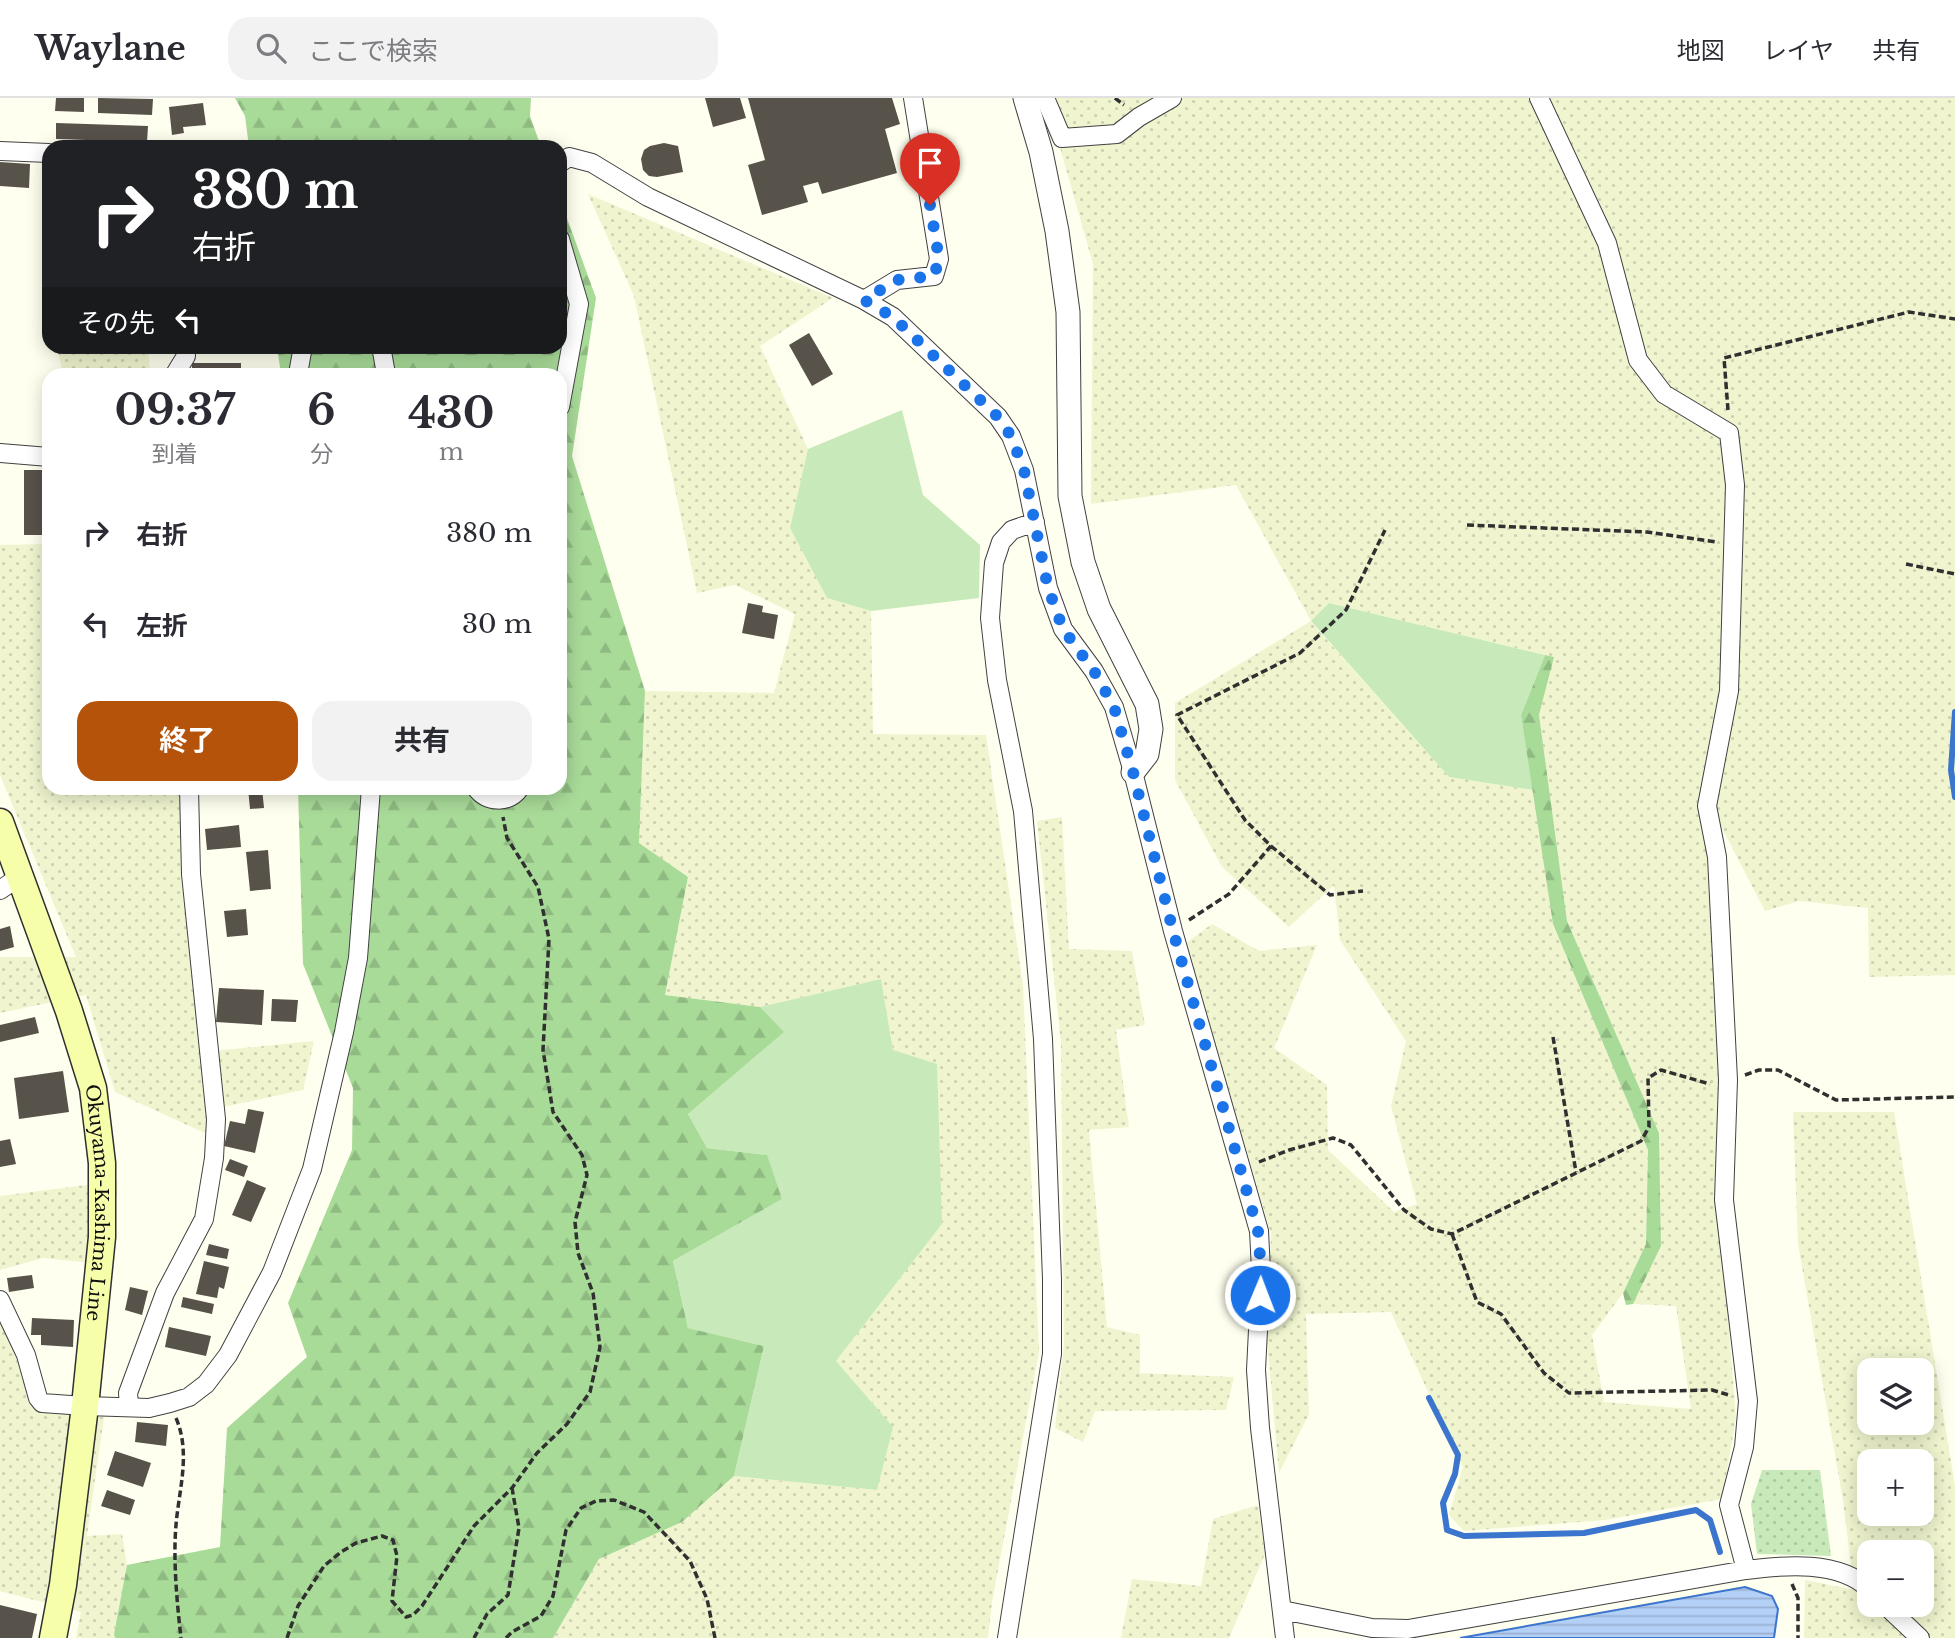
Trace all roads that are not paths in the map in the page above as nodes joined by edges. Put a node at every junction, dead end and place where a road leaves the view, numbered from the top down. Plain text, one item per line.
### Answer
1 (913, 98) edge
2 (1025, 98) edge
3 (1045, 98) edge
4 (1171, 98) edge
5 (1539, 98) edge
6 (0, 151) edge
7 (42, 153) edge
8 (567, 158) edge
9 (567, 263) edge
10 (864, 300) junction
11 (567, 369) edge
12 (0, 453) edge
13 (42, 456) edge
14 (1035, 522) junction
15 (1133, 772) junction
16 (188, 795) edge
17 (370, 795) edge
18 (483, 795) edge
19 (513, 795) edge
20 (0, 822) edge
21 (10, 883) edge
22 (0, 1300) edge
23 (85, 1406) junction
24 (129, 1406) junction
25 (1746, 1570) junction
26 (1857, 1580) edge
27 (1282, 1610) junction
28 (1898, 1617) edge
29 (53, 1638) edge
30 (1007, 1638) edge
31 (1285, 1638) edge
32 (1920, 1638) edge

1 - 10 street
2 - 15 street
3 - 4 street
5 - 25 street
6 - 7 street
8 - 10 street
9 - 11 street
10 - 14 street
12 - 13 street
14 - 15 street
14 - 30 street
15 - 27 street
16 - 24 street
17 - 24 street
18 - 19 street
20 - 21 main road, Okuyama-Kashima Line
21 - 23 main road, Okuyama-Kashima Line
22 - 23 street
23 - 24 street
23 - 29 main road, Okuyama-Kashima Line
25 - 26 street
25 - 27 street
27 - 31 street
28 - 32 street

